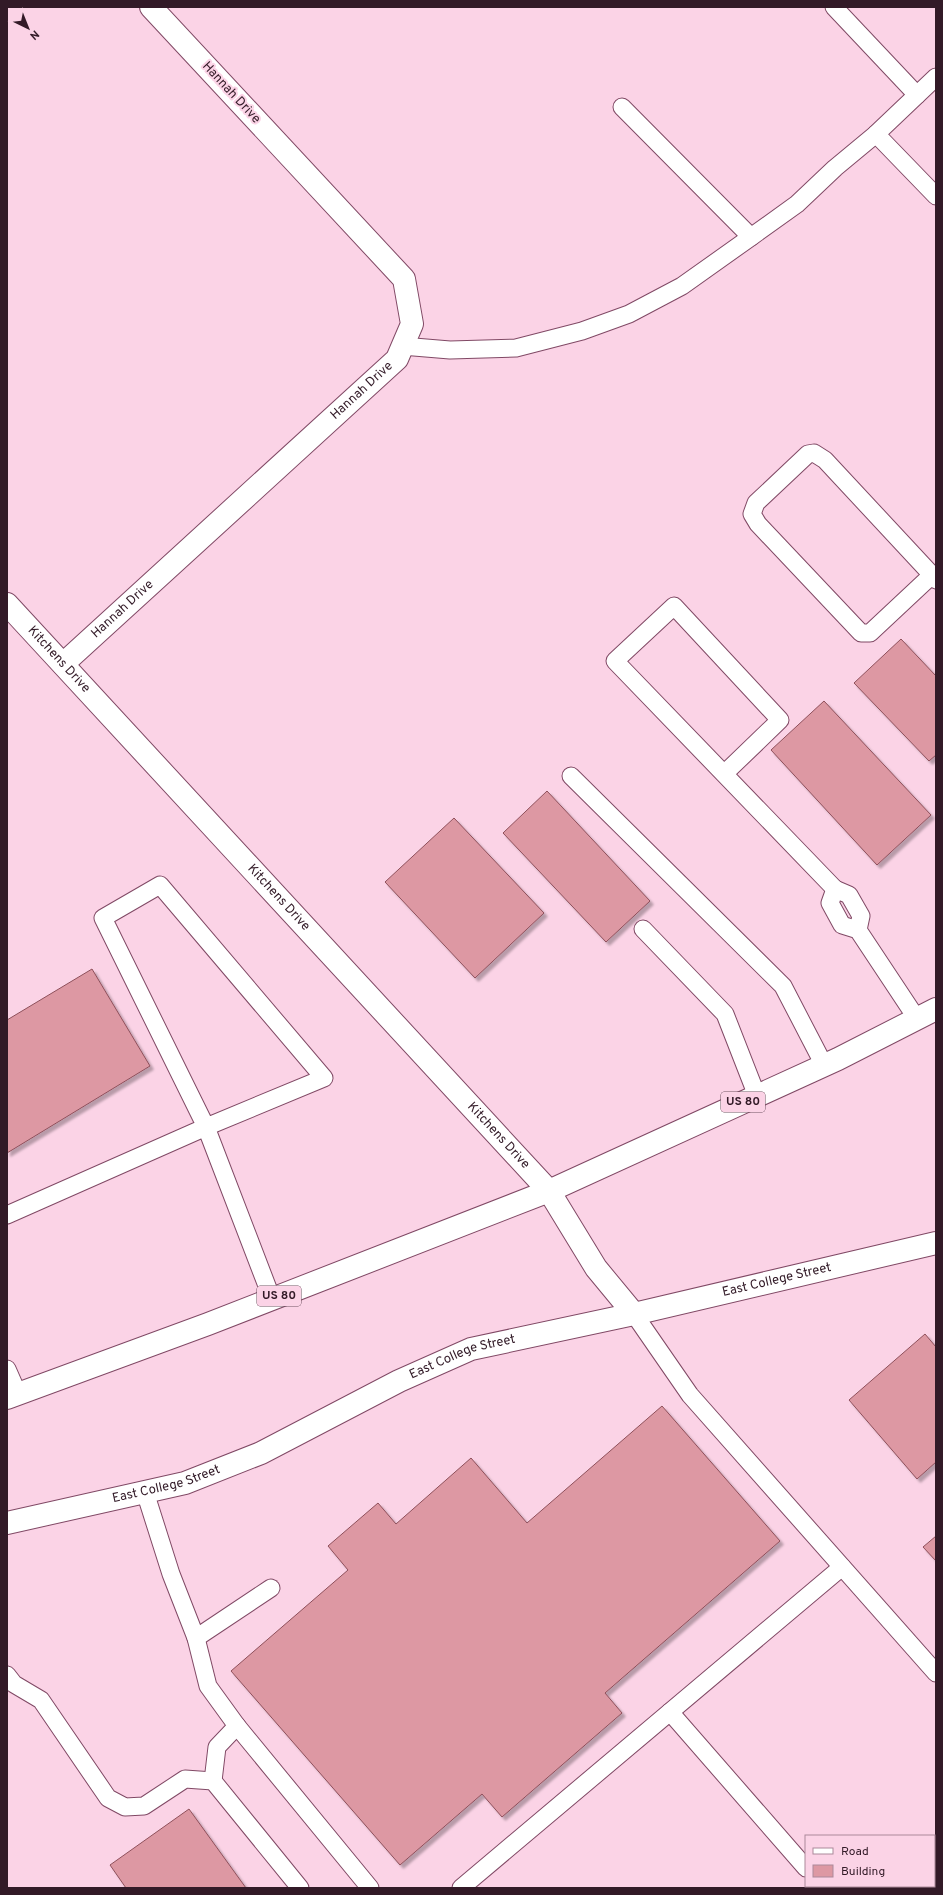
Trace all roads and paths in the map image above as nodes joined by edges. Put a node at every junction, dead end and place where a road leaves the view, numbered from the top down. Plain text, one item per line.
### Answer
1 (151, 7) edge
2 (834, 7) edge
3 (936, 77) edge
4 (917, 95) junction
5 (622, 107) dead end
6 (876, 134) junction
7 (936, 196) edge
8 (751, 238) junction
9 (402, 346) junction
10 (934, 577) edge
11 (7, 604) edge
12 (63, 664) junction
13 (724, 774) junction
14 (572, 776) dead end
15 (643, 929) dead end
16 (927, 1014) edge
17 (824, 1065) junction
18 (757, 1096) junction
19 (206, 1127) junction
20 (549, 1191) junction
21 (7, 1215) edge
22 (936, 1243) edge
23 (272, 1299) junction
24 (634, 1314) junction
25 (7, 1369) edge
26 (12, 1396) edge
27 (145, 1492) junction
28 (7, 1523) edge
29 (842, 1567) junction
30 (271, 1588) dead end
31 (196, 1638) junction
32 (936, 1673) edge
33 (7, 1675) edge
34 (670, 1712) junction
35 (238, 1726) junction
36 (213, 1781) junction
37 (805, 1867) edge
38 (300, 1888) edge
39 (370, 1888) edge
40 (461, 1888) edge

1 - 9 street, Hannah Drive
2 - 4 lane
3 - 4 lane
4 - 6 lane
5 - 8 lane
6 - 7 lane
6 - 8 lane
8 - 9 lane
9 - 12 street, Hannah Drive
10 - 10 lane
11 - 12 street, Kitchens Drive
12 - 20 street, Kitchens Drive
13 - 13 lane
13 - 16 lane
14 - 17 lane
15 - 18 lane
16 - 17 street, US 80
17 - 18 street, US 80
18 - 20 street, US 80
19 - 19 lane
19 - 21 lane
19 - 23 lane
20 - 23 street, US 80
20 - 24 street, Kitchens Drive
22 - 24 street, East College Street
23 - 26 street, US 80
24 - 27 street, East College Street
24 - 29 lane
25 - 26 lane
27 - 28 street, East College Street
27 - 31 lane
29 - 32 lane
29 - 34 lane
30 - 31 lane
31 - 35 lane
33 - 36 lane
34 - 37 lane
34 - 40 lane
35 - 36 lane
35 - 39 lane
36 - 38 lane

